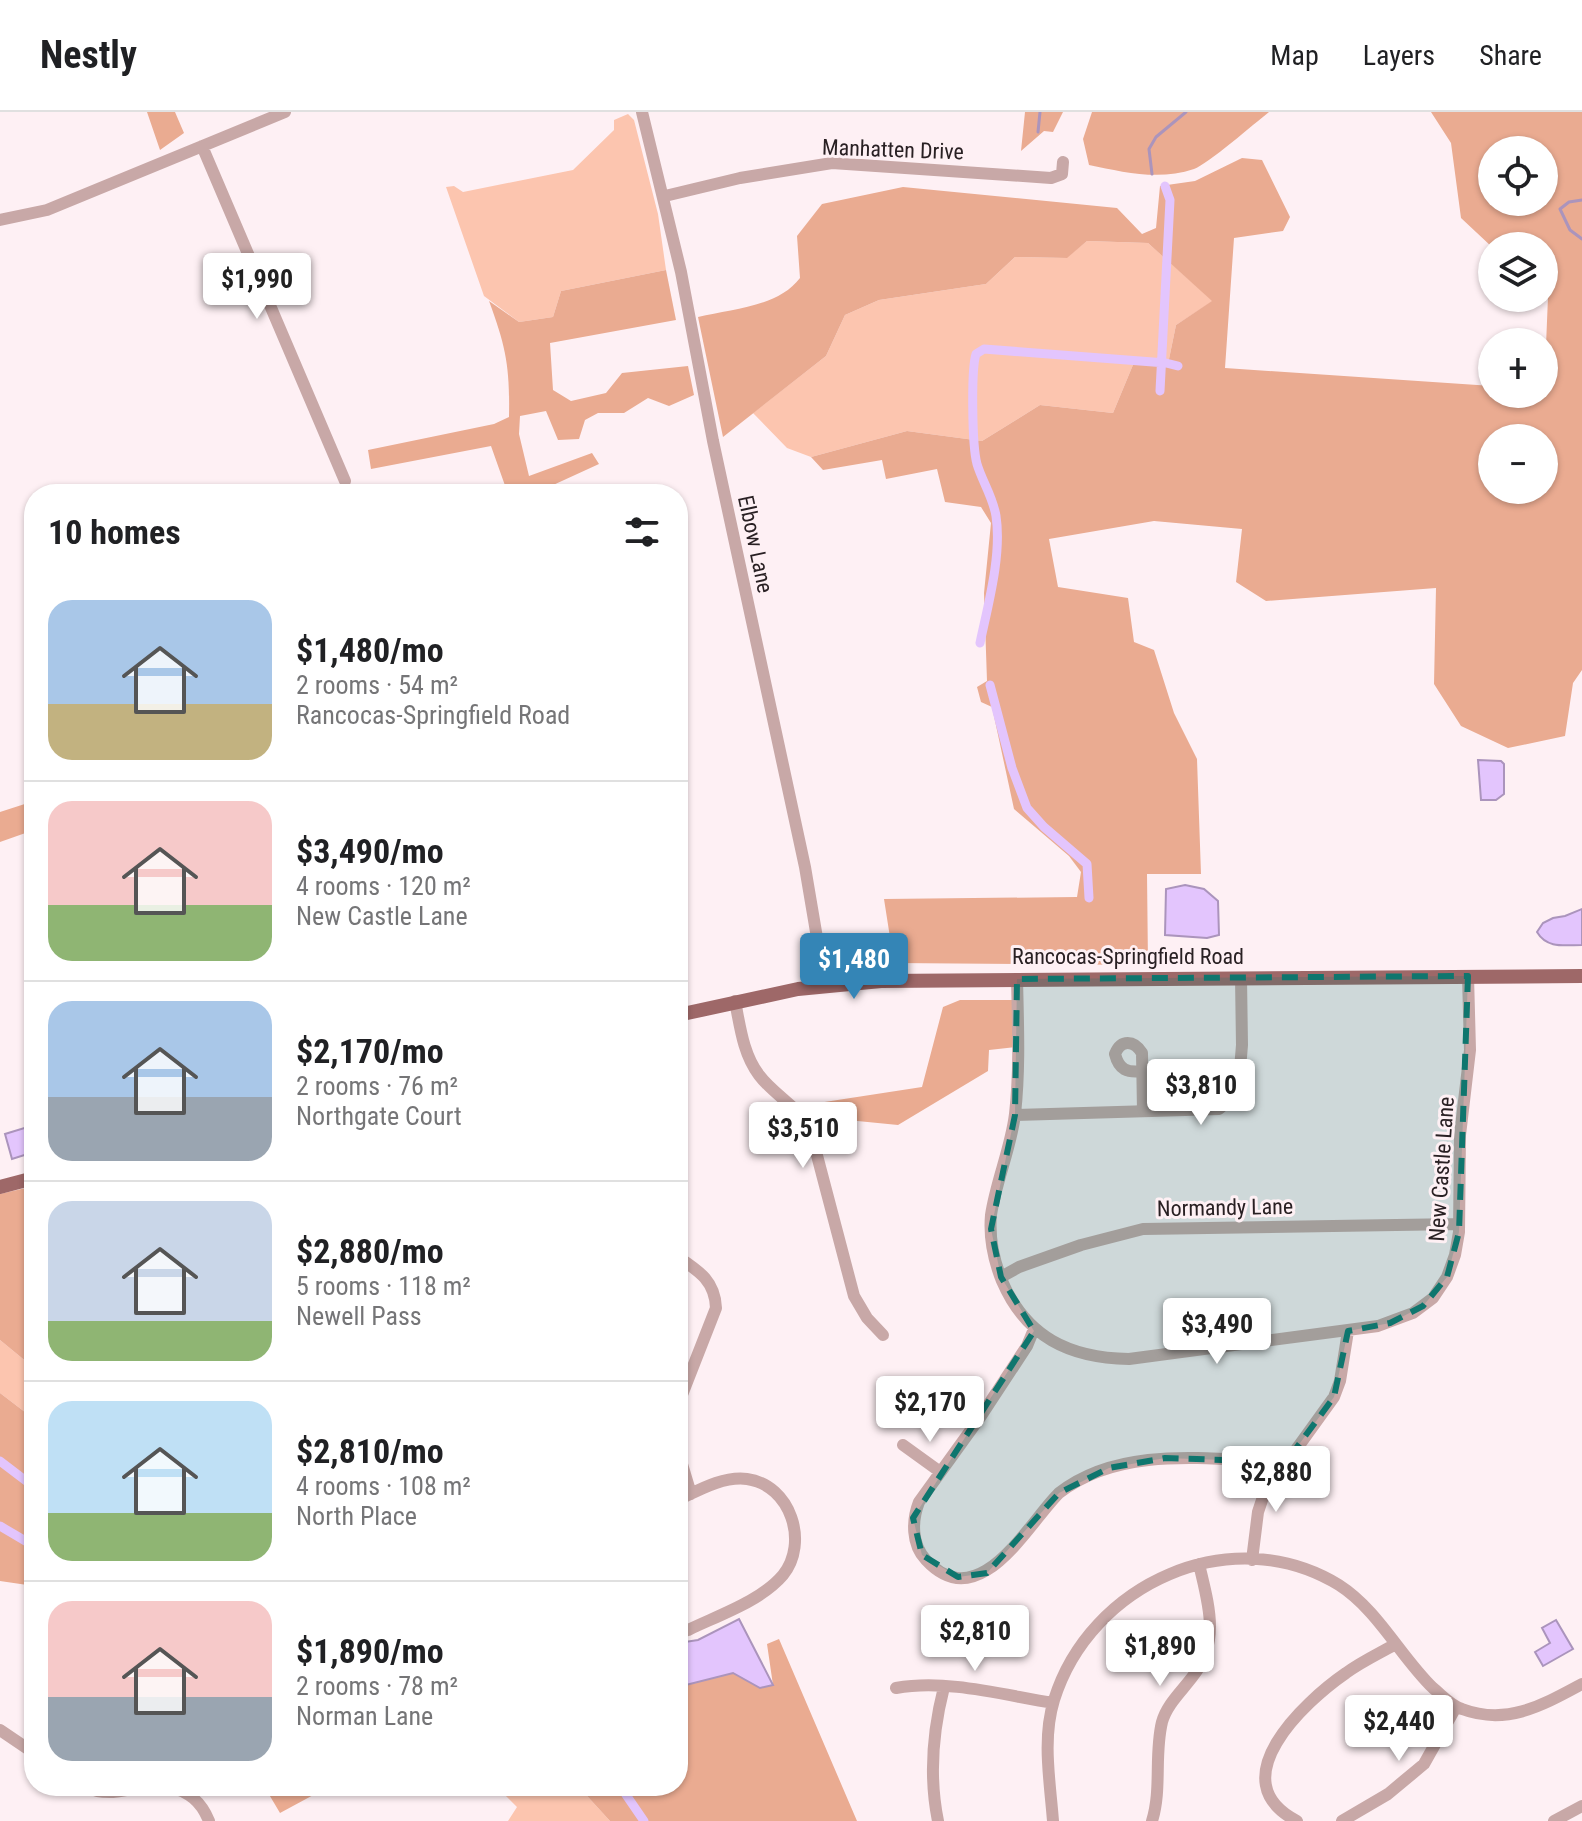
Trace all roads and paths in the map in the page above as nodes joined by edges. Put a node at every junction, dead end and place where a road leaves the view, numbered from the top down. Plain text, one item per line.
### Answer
1 (285, 112) edge
2 (642, 112) edge
3 (202, 146) junction
4 (1063, 162) dead end
5 (665, 196) junction
6 (0, 220) edge
7 (345, 481) dead end
8 (1468, 976) junction
9 (1582, 976) edge
10 (1241, 978) junction
11 (1017, 979) junction
12 (825, 985) junction
13 (735, 1001) junction
14 (688, 1013) edge
15 (1143, 1071) dead end
16 (1143, 1111) junction
17 (1015, 1115) junction
18 (24, 1181) edge
19 (0, 1187) edge
20 (1459, 1224) junction
21 (688, 1264) edge
22 (1001, 1277) junction
23 (1034, 1329) junction
24 (1348, 1331) junction
25 (883, 1335) dead end
26 (688, 1379) edge
27 (903, 1445) dead end
28 (1286, 1462) junction
29 (939, 1471) junction
30 (688, 1484) edge
31 (691, 1494) junction
32 (688, 1495) edge
33 (1252, 1560) junction
34 (1199, 1564) junction
35 (688, 1630) edge
36 (1394, 1645) junction
37 (1582, 1684) edge
38 (944, 1687) junction
39 (896, 1688) dead end
40 (1053, 1703) junction
41 (1456, 1707) junction
42 (0, 1730) edge
43 (24, 1746) edge
44 (192, 1796) edge
45 (1582, 1806) edge
46 (209, 1821) edge
47 (938, 1821) edge
48 (1053, 1821) edge
49 (1152, 1821) edge
50 (1297, 1821) edge
51 (1342, 1821) edge
52 (1554, 1821) edge

1 - 3 street
2 - 5 street, Elbow Lane
3 - 6 street
3 - 7 street
4 - 5 street, Manhatten Drive
5 - 12 street, Elbow Lane
8 - 9 main road, Rancocas-Springfield Road
8 - 10 main road, Rancocas-Springfield Road
8 - 20 street, New Castle Lane
10 - 11 main road, Rancocas-Springfield Road
10 - 16 street
11 - 12 main road, Rancocas-Springfield Road
11 - 17 street, New Castle Lane
12 - 13 main road, Rancocas-Springfield Road
13 - 14 main road, Rancocas-Springfield Road
13 - 25 street
15 - 16 street
16 - 17 street
17 - 22 street, New Castle Lane
18 - 19 main road
20 - 22 street, Normandy Lane
20 - 24 street, New Castle Lane
21 - 26 street
22 - 23 street, New Castle Lane
23 - 24 street, New Castle Lane
23 - 29 street
24 - 28 street
27 - 29 street
28 - 29 street
28 - 33 street
30 - 31 street
31 - 32 street
31 - 35 street
33 - 34 street
33 - 36 street
34 - 40 street
34 - 49 street
36 - 41 street
36 - 50 street
37 - 41 street
38 - 39 street
38 - 40 street
38 - 47 street
40 - 48 street
41 - 51 street
42 - 43 street
44 - 46 street
45 - 52 street

